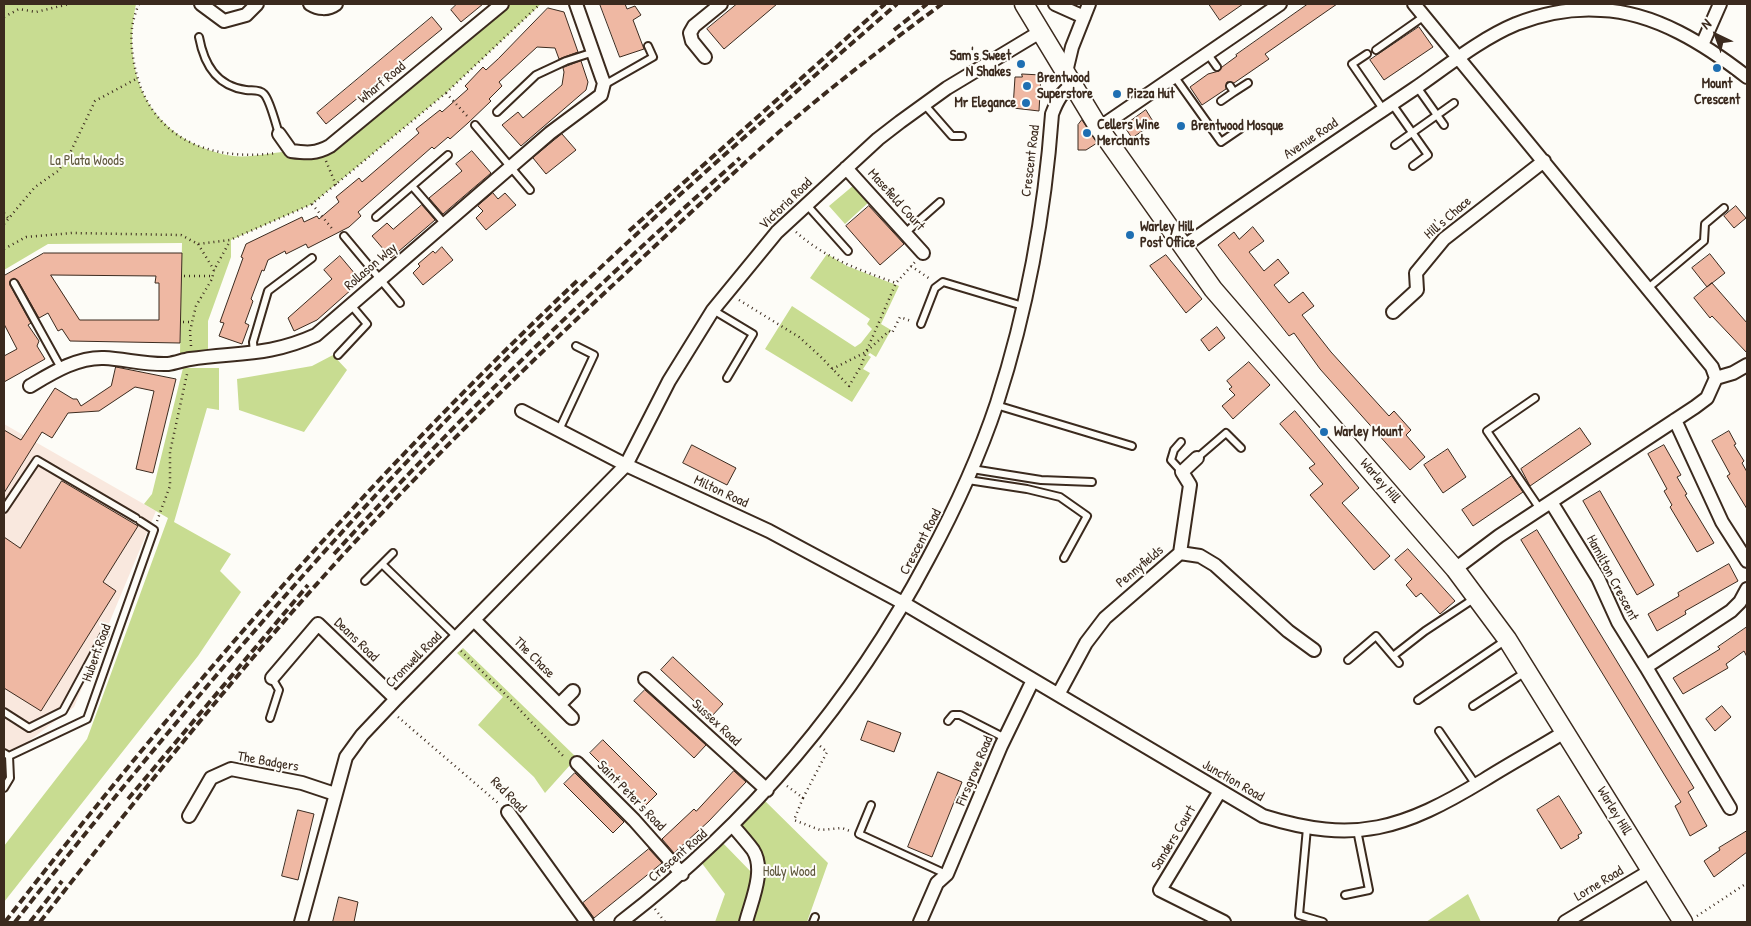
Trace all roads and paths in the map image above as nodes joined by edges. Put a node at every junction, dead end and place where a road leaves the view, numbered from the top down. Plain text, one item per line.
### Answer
1 (69, 4) edge
2 (139, 4) edge
3 (201, 4) edge
4 (257, 4) edge
5 (310, 4) edge
6 (336, 4) edge
7 (502, 4) edge
8 (540, 4) edge
9 (576, 4) edge
10 (721, 4) edge
11 (1024, 4) edge
12 (1055, 4) edge
13 (1089, 4) edge
14 (1280, 4) edge
15 (1414, 4) edge
16 (1720, 4) edge
17 (1602, 7) edge
18 (4, 17) edge
19 (1084, 17) junction
20 (1424, 17) junction
21 (1040, 32) junction
22 (199, 37) dead end
23 (1702, 45) junction
24 (648, 46) dead end
25 (1376, 50) dead end
26 (594, 52) junction
27 (1207, 53) junction
28 (1367, 54) dead end
29 (704, 58) dead end
30 (1457, 58) junction
31 (1216, 67) dead end
32 (1174, 76) junction
33 (1747, 76) edge
34 (137, 78) junction
35 (1070, 78) junction
36 (1248, 83) dead end
37 (603, 86) junction
38 (1417, 87) junction
39 (446, 93) junction
40 (1221, 101) dead end
41 (1454, 103) dead end
42 (924, 104) junction
43 (1387, 107) junction
44 (497, 112) dead end
45 (1437, 114) junction
46 (1444, 124) dead end
47 (475, 125) joint
48 (1099, 128) junction
49 (1240, 129) dead end
50 (1412, 132) junction
51 (279, 134) joint
52 (962, 136) dead end
53 (1395, 145) dead end
54 (330, 146) junction
55 (291, 151) junction
56 (448, 155) dead end
57 (1544, 161) junction
58 (1413, 166) dead end
59 (510, 167) junction
60 (846, 168) junction
61 (336, 185) junction
62 (412, 186) junction
63 (530, 190) dead end
64 (940, 202) dead end
65 (312, 204) junction
66 (806, 204) junction
67 (1724, 208) dead end
68 (4, 213) edge
69 (376, 217) dead end
70 (9, 219) junction
71 (444, 223) junction
72 (4, 224) edge
73 (905, 233) junction
74 (344, 236) joint
75 (230, 240) junction
76 (198, 244) junction
77 (1182, 247) junction
78 (4, 249) edge
79 (848, 251) dead end
80 (923, 252) joint
81 (312, 258) dead end
82 (911, 266) junction
83 (214, 270) junction
84 (184, 276) dead end
85 (213, 276) junction
86 (381, 280) junction
87 (14, 283) dead end
88 (938, 284) junction
89 (1647, 288) junction
90 (727, 292) junction
91 (400, 303) dead end
92 (350, 305) junction
93 (1023, 306) junction
94 (713, 310) junction
95 (1393, 312) dead end
96 (183, 322) dead end
97 (192, 322) junction
98 (922, 324) joint
99 (576, 346) dead end
100 (866, 352) junction
101 (254, 354) junction
102 (338, 355) dead end
103 (190, 359) junction
104 (1747, 364) edge
105 (60, 368) junction
106 (832, 369) junction
107 (727, 378) dead end
108 (1716, 378) junction
109 (30, 386) dead end
110 (1535, 398) dead end
111 (996, 405) junction
112 (522, 411) dead end
113 (1675, 420) junction
114 (558, 430) junction
115 (1181, 442) dead end
116 (1132, 446) dead end
117 (1241, 448) dead end
118 (1197, 458) joint
119 (626, 465) junction
120 (1182, 472) junction
121 (970, 474) junction
122 (1092, 482) dead end
123 (1546, 506) junction
124 (4, 509) edge
125 (154, 530) junction
126 (392, 553) dead end
127 (1180, 553) junction
128 (1064, 558) dead end
129 (1747, 561) edge
130 (382, 564) junction
131 (1455, 569) junction
132 (365, 581) dead end
133 (1747, 589) edge
134 (1476, 597) junction
135 (905, 604) junction
136 (474, 620) junction
137 (105, 633) dead end
138 (1507, 639) junction
139 (455, 640) junction
140 (1314, 650) dead end
141 (1393, 656) junction
142 (1348, 660) dead end
143 (1400, 663) dead end
144 (1646, 667) junction
145 (1528, 670) junction
146 (272, 678) joint
147 (646, 679) dead end
148 (1032, 680) junction
149 (573, 691) dead end
150 (1059, 693) junction
151 (1418, 700) dead end
152 (392, 703) junction
153 (559, 704) junction
154 (1473, 706) dead end
155 (4, 712) edge
156 (270, 718) dead end
157 (572, 718) dead end
158 (948, 721) dead end
159 (1439, 731) dead end
160 (1566, 731) junction
161 (1005, 738) junction
162 (810, 739) junction
163 (6, 755) edge
164 (577, 763) joint
165 (778, 778) junction
166 (1476, 785) junction
167 (4, 788) edge
168 (767, 790) junction
169 (1220, 791) junction
170 (335, 794) junction
171 (803, 798) junction
172 (871, 805) dead end
173 (1730, 808) dead end
174 (508, 812) joint
175 (189, 816) dead end
176 (733, 826) junction
177 (1306, 828) junction
178 (1358, 830) junction
179 (859, 834) junction
180 (1650, 871) junction
181 (682, 874) junction
182 (947, 874) junction
183 (1747, 883) edge
184 (1345, 895) dead end
185 (1689, 920) edge
186 (301, 922) edge
187 (587, 922) edge
188 (621, 922) edge
189 (746, 922) edge
190 (920, 922) edge
191 (1224, 922) edge
192 (1323, 922) edge
193 (1567, 922) edge

1 - 18 path
2 - 34 path
3 - 4 street
5 - 6 street
7 - 54 street, Wharf Road
8 - 39 path
9 - 26 street
10 - 29 street
11 - 21 main road, Warley Hill
12 - 19 street
13 - 19 street
14 - 27 street
15 - 20 street
16 - 23 street
17 - 23 street, Avenue Road
17 - 30 street, Avenue Road
19 - 35 street
20 - 25 lane
20 - 30 street
21 - 35 main road, Warley Hill
21 - 42 street, Victoria Road
22 - 51 lane
23 - 33 street, Avenue Road
24 - 37 lane
26 - 37 street
26 - 44 lane
27 - 31 lane
27 - 32 street
28 - 43 lane
30 - 38 street, Avenue Road
30 - 57 street
32 - 48 street
32 - 49 lane
34 - 55 path
34 - 70 path
35 - 48 main road, Warley Hill
35 - 93 street, Crescent Road
36 - 40 lane
37 - 59 street, Rollason Way
38 - 43 street, Avenue Road
38 - 45 lane
39 - 47 path
39 - 61 path
41 - 45 lane
42 - 52 lane
42 - 60 street, Victoria Road
43 - 50 lane
43 - 77 street, Avenue Road
45 - 46 lane
45 - 50 lane
47 - 59 lane
48 - 77 main road, Warley Hill
50 - 53 lane
50 - 58 lane
51 - 55 street
54 - 55 street, Wharf Road
54 - 61 path
56 - 62 lane
57 - 89 street
57 - 95 street, Hill's Chace
59 - 63 lane
59 - 71 street, Rollason Way
60 - 66 street, Victoria Road
60 - 73 street, Masefield Court
61 - 65 path
62 - 69 lane
62 - 71 lane
64 - 73 lane
65 - 74 path
65 - 75 path
66 - 79 lane
66 - 90 street, Victoria Road
67 - 89 lane
68 - 70 path
70 - 72 path
71 - 86 street, Rollason Way
73 - 80 street, Masefield Court
74 - 86 lane
75 - 76 path
75 - 83 path
76 - 78 path
76 - 83 path
77 - 131 main road, Warley Hill
80 - 82 path
81 - 101 lane
82 - 88 path
82 - 100 path
83 - 85 path
84 - 85 path
85 - 97 path
86 - 91 lane
86 - 92 street, Rollason Way
87 - 105 lane
88 - 93 lane
88 - 98 lane
89 - 108 street
90 - 94 street, Victoria Road
90 - 106 path
92 - 101 street, Rollason Way
92 - 102 lane
93 - 111 street, Crescent Road
94 - 107 lane
94 - 119 street, Victoria Road
96 - 97 path
97 - 103 path
98 - 100 path
99 - 114 lane
100 - 106 path
100 - 106 path
101 - 103 street, Rollason Way
103 - 105 street, Rollason Way
103 - 125 path
104 - 108 street
105 - 109 street, Rollason Way
108 - 113 street
110 - 123 lane
111 - 116 lane
111 - 121 street, Crescent Road
112 - 114 street, Milton Road
113 - 123 street
113 - 129 street
114 - 119 street, Milton Road
115 - 120 lane
117 - 118 lane
118 - 120 street
119 - 135 street, Milton Road
119 - 136 street, Cromwell Road
120 - 127 street
121 - 122 lane
121 - 128 lane
121 - 135 street, Crescent Road
123 - 131 street
123 - 144 street, Hamilton Crescent
124 - 125 lane
125 - 163 lane, Hubert Road
126 - 130 lane
127 - 140 street, Pennyfields
127 - 150 street, Pennyfields
130 - 132 lane
130 - 139 lane
131 - 134 main road, Warley Hill
133 - 144 street
134 - 138 main road, Warley Hill
134 - 141 lane
135 - 148 street, Junction Road
135 - 162 street, Crescent Road
136 - 139 street, Cromwell Road
136 - 153 street, The Chase
137 - 155 lane
138 - 145 main road, Warley Hill
138 - 151 lane
139 - 152 street, Cromwell Road
139 - 164 path
141 - 142 lane
141 - 143 lane
144 - 173 street, Hamilton Crescent
145 - 154 lane
145 - 160 main road, Warley Hill
146 - 152 street, Deans Road
146 - 156 lane
147 - 168 street, Sussex Road
148 - 150 street, Junction Road
148 - 161 street, Firsgrove Road
149 - 153 street
150 - 169 street, Junction Road
152 - 170 street, Cromwell Road
152 - 174 path, Red Road
153 - 157 street, The Chase
158 - 161 lane
159 - 166 lane
160 - 166 street, Junction Road
160 - 180 main road, Warley Hill
161 - 182 street, Firsgrove Road
162 - 165 street, Crescent Road
162 - 171 path
163 - 167 lane, Hubert Road
164 - 181 street, Saint Peter's Road
165 - 168 street, Crescent Road
165 - 171 path
166 - 178 street, Junction Road
168 - 176 street, Crescent Road
169 - 177 street, Junction Road
169 - 191 street, Sanders Court
170 - 175 street, The Badgers
170 - 186 street, Cromwell Road
171 - 179 path
172 - 179 lane
174 - 187 street, Red Road
176 - 181 street, Crescent Road
176 - 189 street
177 - 178 street, Junction Road
177 - 192 lane
178 - 184 lane
179 - 182 lane
180 - 185 main road, Warley Hill
180 - 193 street, Lorne Road
181 - 188 street, Crescent Road
182 - 190 street, Firsgrove Road
183 - 185 path

